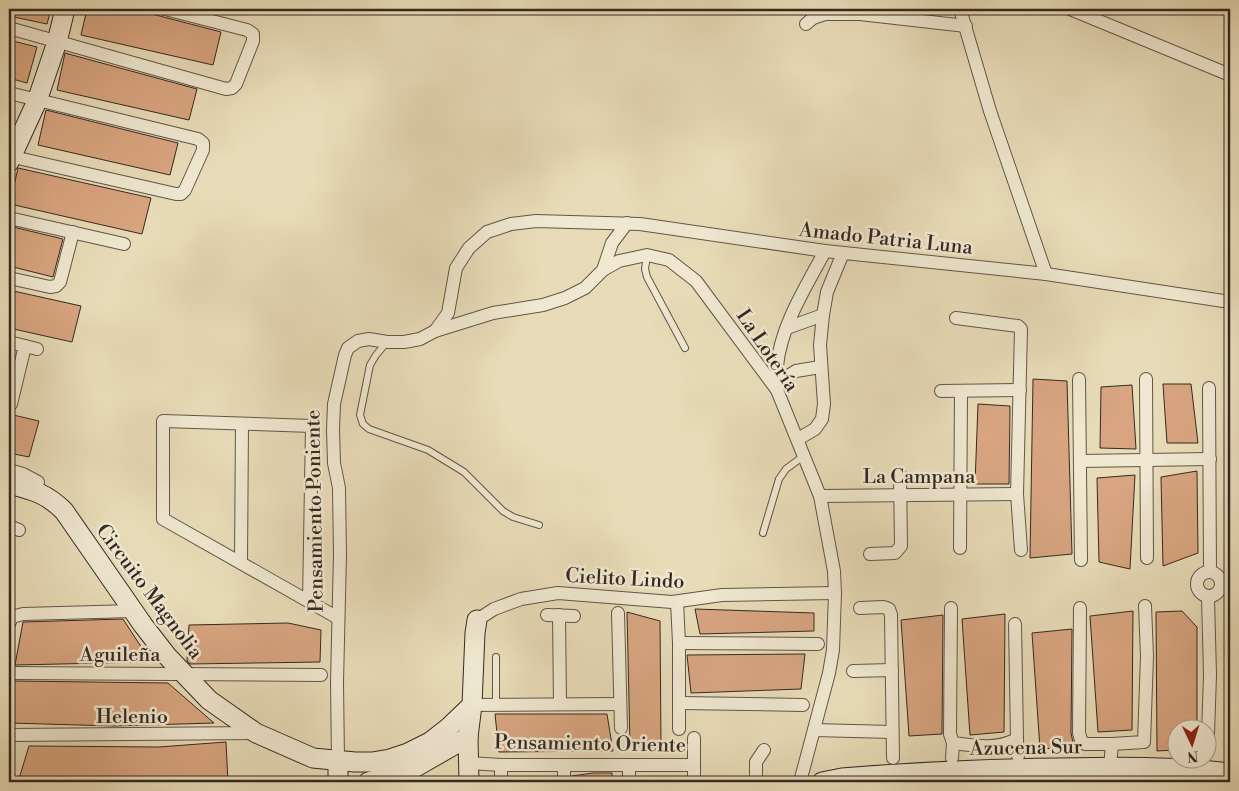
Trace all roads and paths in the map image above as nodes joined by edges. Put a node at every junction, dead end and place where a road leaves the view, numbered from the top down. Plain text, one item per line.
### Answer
1 (65, 9) edge
2 (165, 9) edge
3 (960, 9) edge
4 (1070, 9) edge
5 (806, 24) dead end
6 (966, 26) junction
7 (9, 28) edge
8 (57, 42) junction
9 (1230, 75) edge
10 (9, 93) edge
11 (36, 101) junction
12 (10, 158) edge
13 (9, 218) edge
14 (627, 223) junction
15 (73, 232) junction
16 (124, 244) dead end
17 (825, 251) junction
18 (844, 253) junction
19 (647, 255) junction
20 (603, 270) junction
21 (813, 273) junction
22 (1046, 274) junction
23 (9, 278) edge
24 (827, 292) junction
25 (1230, 302) edge
26 (823, 315) junction
27 (956, 318) dead end
28 (787, 328) junction
29 (435, 331) junction
30 (9, 342) edge
31 (388, 342) junction
32 (685, 348) dead end
33 (820, 366) junction
34 (1079, 379) dead end
35 (1146, 379) dead end
36 (777, 386) junction
37 (1209, 388) dead end
38 (1020, 390) junction
39 (940, 391) dead end
40 (961, 391) junction
41 (14, 405) edge
42 (242, 424) junction
43 (798, 439) junction
44 (804, 455) junction
45 (1210, 459) junction
46 (1148, 460) junction
47 (1080, 461) junction
48 (9, 470) edge
49 (900, 475) dead end
50 (9, 484) edge
51 (39, 487) junction
52 (901, 494) junction
53 (960, 494) junction
54 (1017, 494) junction
55 (820, 496) junction
56 (540, 525) dead end
57 (762, 533) dead end
58 (960, 548) dead end
59 (1021, 550) dead end
60 (870, 554) dead end
61 (1147, 558) dead end
62 (1081, 560) dead end
63 (241, 563) junction
64 (1222, 582) edge
65 (835, 593) junction
66 (1208, 597) junction
67 (309, 601) junction
68 (677, 602) junction
69 (1145, 606) dead end
70 (860, 608) dead end
71 (951, 608) dead end
72 (1080, 608) dead end
73 (133, 611) junction
74 (618, 613) dead end
75 (574, 616) dead end
76 (338, 618) junction
77 (10, 620) edge
78 (477, 620) joint
79 (1015, 624) dead end
80 (679, 642) junction
81 (818, 644) dead end
82 (496, 657) dead end
83 (892, 670) junction
84 (854, 671) dead end
85 (9, 673) edge
86 (182, 673) junction
87 (321, 675) dead end
88 (680, 703) junction
89 (496, 704) junction
90 (560, 704) junction
91 (620, 704) junction
92 (472, 705) junction
93 (803, 705) dead end
94 (1209, 718) edge
95 (621, 728) dead end
96 (679, 729) dead end
97 (814, 730) junction
98 (892, 732) junction
99 (256, 734) junction
100 (9, 735) edge
101 (468, 736) junction
102 (694, 738) dead end
103 (1017, 739) junction
104 (953, 743) junction
105 (1112, 744) junction
106 (985, 747) junction
107 (764, 750) dead end
108 (1018, 756) dead end
109 (893, 758) dead end
110 (952, 758) dead end
111 (338, 761) junction
112 (469, 763) junction
113 (694, 764) junction
114 (501, 765) junction
115 (564, 765) junction
116 (629, 766) junction
117 (1110, 767) junction
118 (985, 770) junction
119 (1228, 774) edge
120 (918, 778) edge
121 (338, 782) edge
122 (368, 782) edge
123 (469, 782) edge
124 (501, 782) edge
125 (564, 782) edge
126 (629, 782) edge
127 (694, 782) edge
128 (756, 782) edge
129 (800, 782) edge
130 (822, 782) edge

1 - 8 street
2 - 8 street
3 - 6 street
4 - 9 street
5 - 6 street
6 - 22 street
7 - 8 street
8 - 11 street
10 - 11 street
11 - 12 street
11 - 12 street
13 - 15 street
14 - 17 street, Amado Patria Luna
14 - 20 street
14 - 29 street, Amado Patria Luna
15 - 16 street
15 - 23 street
17 - 18 street, Amado Patria Luna
17 - 21 street
18 - 22 street, Amado Patria Luna
18 - 24 street
19 - 20 street, La Lotería
19 - 32 lane
19 - 36 street, La Lotería
20 - 29 street, La Lotería
21 - 24 street
21 - 28 street
22 - 25 street, Amado Patria Luna
24 - 26 street
26 - 28 street
26 - 33 street
27 - 38 street
28 - 36 street
29 - 31 street, Pensamiento Poniente
30 - 41 street
31 - 56 lane
31 - 76 street, Pensamiento Poniente
33 - 36 street
33 - 43 street
34 - 47 street
35 - 46 street
36 - 43 street, La Lotería
37 - 45 street
38 - 40 street
38 - 54 street
39 - 40 street
40 - 53 street
42 - 63 street
42 - 63 street
42 - 67 street
43 - 44 street, La Lotería
44 - 55 street, La Lotería
44 - 57 lane
45 - 46 street
45 - 64 street
46 - 47 street
46 - 61 street
47 - 62 street
48 - 51 street
49 - 52 street
50 - 51 street
51 - 73 street, Circuito Magnolia
52 - 53 street, La Campana
52 - 55 street, La Campana
52 - 60 street
53 - 54 street, La Campana
53 - 58 street
54 - 59 street
55 - 65 street, La Lotería
63 - 67 street
64 - 66 street
64 - 66 street
65 - 68 street, Cielito Lindo
65 - 97 street, La Lotería
66 - 94 street
67 - 76 street
68 - 78 street, Cielito Lindo
68 - 80 street
69 - 105 street
70 - 83 street
71 - 104 street
72 - 105 street
73 - 77 street
73 - 86 street, Circuito Magnolia
74 - 91 street
75 - 90 street
76 - 111 street, Pensamiento Poniente
78 - 92 street, Pensamiento Oriente
79 - 103 street
80 - 81 street
80 - 88 street
82 - 89 lane
83 - 84 street
83 - 98 street
85 - 86 street, Aguileña
86 - 87 street, Aguileña
86 - 99 street, Circuito Magnolia
88 - 93 street
88 - 96 street
89 - 90 street
89 - 92 street
90 - 91 street
91 - 95 street
92 - 101 street, Pensamiento Oriente
92 - 111 street, Circuito Magnolia
97 - 98 street
97 - 129 street, La Lotería
98 - 109 street
99 - 100 street, Helenio
99 - 111 street, Circuito Magnolia
101 - 112 street, Pensamiento Oriente
101 - 122 street
102 - 113 street
103 - 106 street
103 - 108 street
104 - 106 street
104 - 110 street
105 - 117 street
106 - 118 street
107 - 128 street
111 - 121 street, Pensamiento Poniente
112 - 114 street, Pensamiento Oriente
112 - 123 street, Pensamiento Oriente
113 - 116 street, Pensamiento Oriente
113 - 127 street, Pensamiento Oriente
114 - 115 street, Pensamiento Oriente
114 - 124 street
115 - 116 street, Pensamiento Oriente
115 - 125 street
116 - 126 street
117 - 118 street, Azucena Sur
117 - 119 street, Azucena Sur
118 - 120 street, Azucena Sur
120 - 130 street, Azucena Sur

